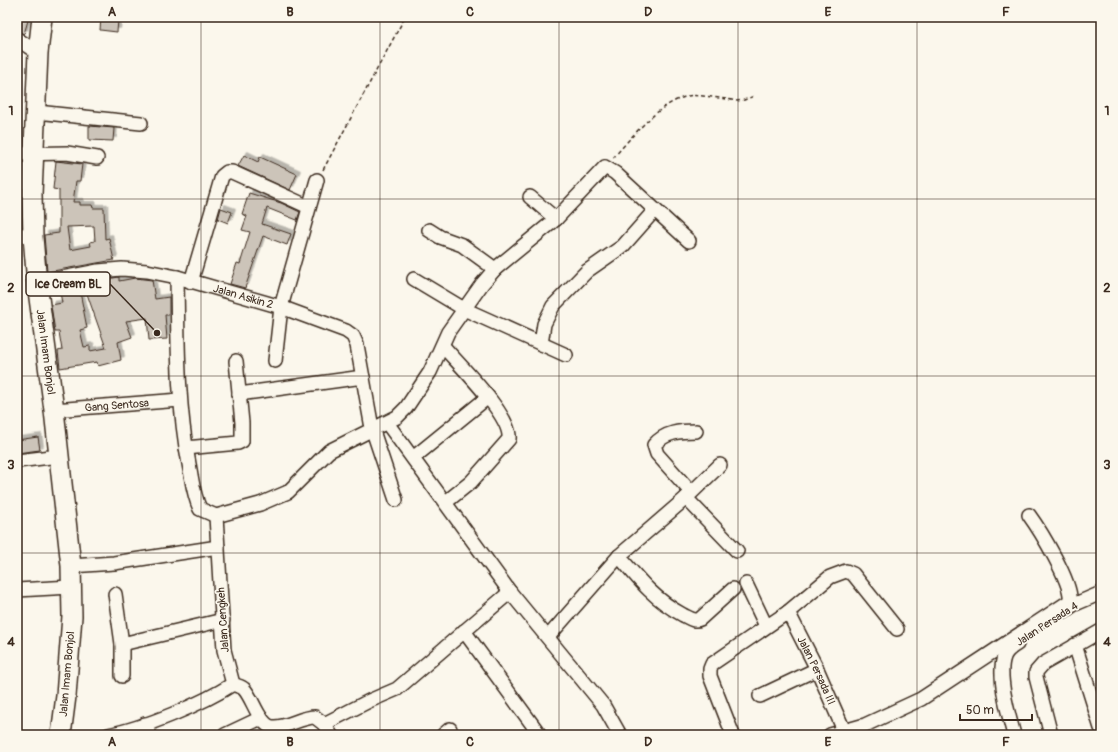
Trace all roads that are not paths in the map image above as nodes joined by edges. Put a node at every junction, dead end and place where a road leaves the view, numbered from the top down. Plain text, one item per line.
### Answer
1 (42, 17) edge
2 (17, 39) edge
3 (38, 53) junction
4 (37, 112) junction
5 (140, 123) dead end
6 (26, 153) edge
7 (97, 158) dead end
8 (317, 180) road end
9 (530, 197) dead end
10 (309, 207) junction
11 (654, 210) junction
12 (556, 219) junction
13 (429, 230) dead end
14 (25, 236) edge
15 (689, 241) dead end
16 (495, 269) junction
17 (177, 277) junction
18 (414, 279) dead end
19 (191, 282) junction
20 (37, 283) junction
21 (281, 307) junction
22 (464, 309) junction
23 (542, 344) junction
24 (443, 346) junction
25 (566, 355) dead end
26 (236, 361) dead end
27 (275, 361) dead end
28 (363, 377) junction
29 (239, 394) junction
30 (488, 397) junction
31 (180, 400) junction
32 (54, 410) junction
33 (387, 423) junction
34 (372, 428) junction
35 (696, 431) dead end
36 (186, 448) junction
37 (60, 456) junction
38 (413, 458) junction
39 (17, 461) edge
40 (720, 465) dead end
41 (688, 495) junction
42 (396, 500) dead end
43 (446, 502) junction
44 (1029, 515) dead end
45 (216, 516) junction
46 (218, 547) junction
47 (737, 551) dead end
48 (618, 556) junction
49 (71, 566) junction
50 (746, 584) dead end
51 (71, 587) junction
52 (733, 589) dead end
53 (17, 590) edge
54 (510, 592) junction
55 (1101, 593) edge
56 (115, 594) dead end
57 (788, 612) junction
58 (223, 620) junction
59 (766, 626) junction
60 (897, 629) dead end
61 (464, 631) junction
62 (1101, 631) edge
63 (548, 637) junction
64 (122, 644) junction
65 (1075, 645) junction
66 (817, 669) junction
67 (122, 676) dead end
68 (232, 684) junction
69 (760, 696) dead end
70 (261, 718) junction
71 (1101, 728) edge
72 (148, 729) edge
73 (328, 730) edge
74 (845, 732) edge
75 (61, 735) edge
76 (108, 735) edge
77 (225, 735) edge
78 (540, 735) edge
79 (620, 735) edge
80 (733, 735) edge
81 (830, 735) edge
82 (1014, 735) edge
83 (1051, 735) edge

1 - 3 highway, Jalan Imam Bonjol
2 - 3 street
3 - 4 highway, Jalan Imam Bonjol
4 - 5 street
4 - 6 highway, Jalan Imam Bonjol
6 - 7 street
6 - 14 highway, Jalan Imam Bonjol
8 - 10 street
9 - 12 street
10 - 19 street
10 - 21 street
11 - 12 street
11 - 15 street
11 - 23 street
12 - 16 street
13 - 16 street
14 - 20 highway, Jalan Imam Bonjol
16 - 22 street
17 - 19 street, Jalan Asikin 2
17 - 20 street, Jalan Asikin 2
17 - 31 street
18 - 22 street
19 - 21 street, Jalan Asikin 2
20 - 32 highway, Jalan Imam Bonjol
21 - 27 street
21 - 28 street, Jalan Asikin 2
22 - 23 street
22 - 24 street
23 - 25 street
24 - 30 street
24 - 33 street
26 - 29 street
28 - 29 street
28 - 34 street, Jalan Asikin 2
29 - 36 street
30 - 38 street
30 - 43 street
31 - 32 street, Gang Sentosa
31 - 36 street
32 - 37 highway, Jalan Imam Bonjol
33 - 34 street
33 - 38 street
34 - 42 street, Jalan Asikin 2
34 - 45 street
35 - 41 street
36 - 45 street
37 - 39 street
37 - 49 highway, Jalan Imam Bonjol
38 - 43 street
40 - 41 street
41 - 47 street
41 - 48 street
43 - 54 street
44 - 74 street
45 - 46 street, Jalan Cengkeh
46 - 49 street
46 - 58 street, Jalan Cengkeh
48 - 52 street
48 - 63 street
49 - 51 highway, Jalan Imam Bonjol
50 - 59 street
51 - 53 street
51 - 75 highway, Jalan Imam Bonjol
54 - 61 street
54 - 63 street
55 - 82 street, Jalan Persada 4
56 - 64 street
57 - 59 street
57 - 60 street
57 - 66 street, Jalan Persada III
58 - 64 street
58 - 68 street, Jalan Cengkeh
59 - 80 street
61 - 73 street
61 - 78 street
62 - 65 street
63 - 79 street
64 - 67 street
65 - 71 street
65 - 83 street
66 - 69 street
66 - 74 street, Jalan Persada III
68 - 70 street
68 - 72 street
70 - 73 street
70 - 77 street
72 - 76 street
74 - 81 street

